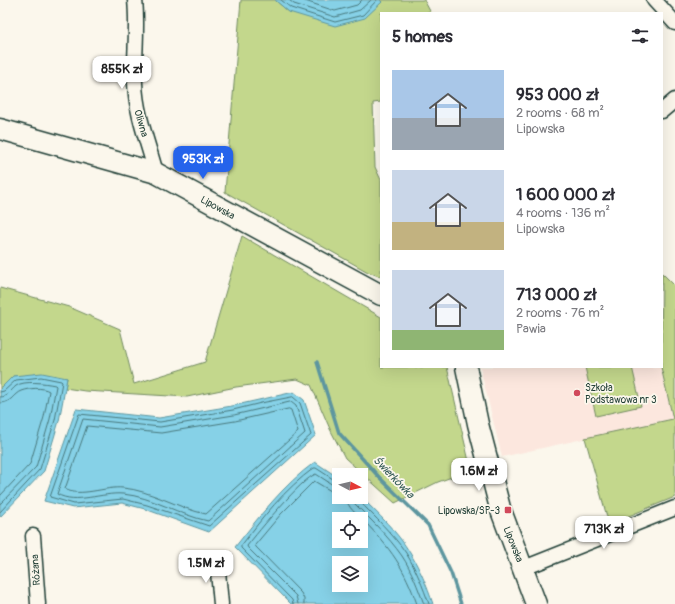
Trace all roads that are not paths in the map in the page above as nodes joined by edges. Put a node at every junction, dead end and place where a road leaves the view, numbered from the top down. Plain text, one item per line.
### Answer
1 (135, 0) edge
2 (654, 0) edge
3 (675, 23) edge
4 (675, 100) edge
5 (663, 110) edge
6 (0, 129) edge
7 (156, 173) junction
8 (380, 294) edge
9 (466, 368) edge
10 (675, 508) edge
11 (33, 536) dead end
12 (217, 561) dead end
13 (524, 568) junction
14 (38, 604) edge
15 (221, 604) edge
16 (536, 604) edge

1 - 7 street, Oliwna
2 - 3 street
4 - 5 street
6 - 7 street, Lipowska
7 - 8 street, Lipowska
9 - 13 street, Lipowska
10 - 13 street
11 - 14 street, Różana
12 - 15 street
13 - 16 street, Lipowska

